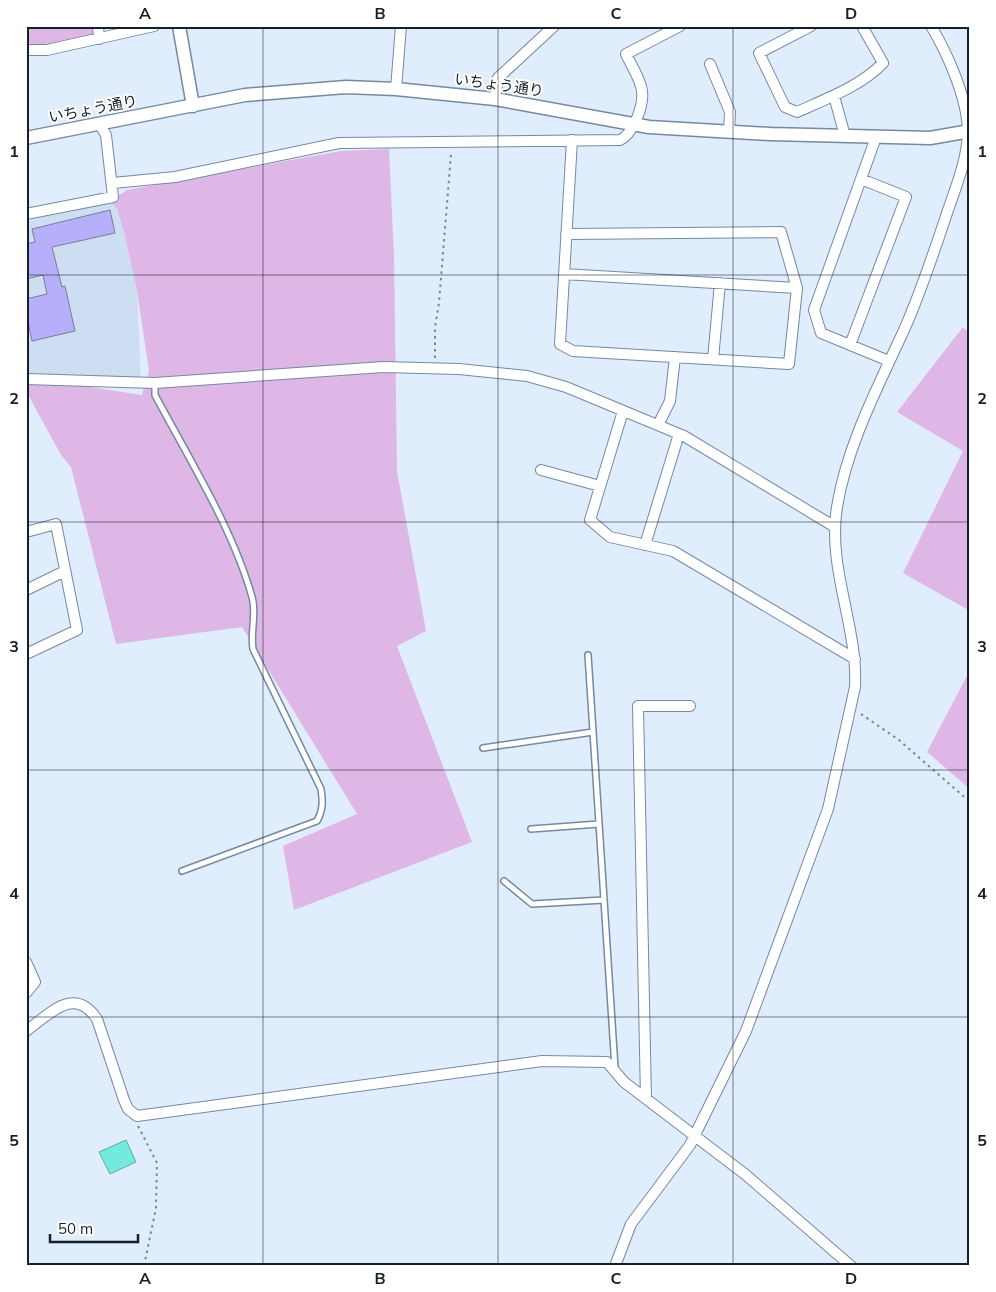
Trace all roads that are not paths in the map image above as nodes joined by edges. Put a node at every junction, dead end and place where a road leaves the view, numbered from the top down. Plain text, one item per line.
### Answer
1 (98, 26) edge
2 (154, 26) edge
3 (179, 26) edge
4 (400, 26) edge
5 (554, 26) edge
6 (680, 26) edge
7 (811, 26) edge
8 (862, 26) edge
9 (931, 26) edge
10 (99, 39) junction
11 (26, 50) edge
12 (710, 64) dead end
13 (396, 89) junction
14 (834, 96) junction
15 (495, 99) junction
16 (193, 106) junction
17 (636, 124) junction
18 (100, 125) junction
19 (729, 131) junction
20 (969, 131) edge
21 (845, 136) junction
22 (876, 137) junction
23 (26, 138) edge
24 (572, 140) junction
25 (861, 179) junction
26 (113, 183) junction
27 (26, 214) edge
28 (566, 234) junction
29 (564, 274) junction
30 (720, 283) junction
31 (797, 288) junction
32 (850, 345) junction
33 (676, 357) junction
34 (713, 360) junction
35 (889, 361) junction
36 (26, 379) edge
37 (155, 383) junction
38 (623, 411) junction
39 (658, 425) junction
40 (679, 434) junction
41 (542, 470) dead end
42 (600, 486) junction
43 (835, 528) junction
44 (26, 532) edge
45 (645, 545) junction
46 (65, 570) junction
47 (26, 590) edge
48 (26, 654) edge
49 (588, 655) dead end
50 (855, 659) junction
51 (690, 706) dead end
52 (593, 732) junction
53 (483, 748) dead end
54 (599, 824) junction
55 (531, 829) dead end
56 (182, 871) dead end
57 (504, 881) dead end
58 (604, 900) junction
59 (26, 962) edge
60 (26, 992) edge
61 (26, 1031) edge
62 (615, 1071) junction
63 (646, 1099) junction
64 (693, 1137) junction
65 (615, 1266) edge
66 (851, 1266) edge

1 - 10 street
2 - 10 street
3 - 16 street
4 - 13 street
5 - 15 street
6 - 17 street
7 - 14 street
8 - 14 street
9 - 20 street
10 - 11 street
12 - 19 street
13 - 15 street, いちょう通り
13 - 16 street, いちょう通り
14 - 21 street
15 - 17 street, いちょう通り
16 - 18 street, いちょう通り
17 - 19 street, いちょう通り
17 - 24 street
18 - 23 street, いちょう通り
18 - 26 street
19 - 21 street, いちょう通り
20 - 22 street, いちょう通り
20 - 35 street
21 - 22 street, いちょう通り
22 - 25 street
24 - 26 street
24 - 28 street
25 - 32 street
25 - 32 street
26 - 27 street
28 - 29 street
28 - 31 street
29 - 30 street
29 - 33 street
30 - 31 street
30 - 34 street
31 - 34 street
32 - 35 street
33 - 34 street
33 - 39 street
35 - 43 street
36 - 37 street
37 - 38 street
37 - 56 lane
38 - 39 street
38 - 42 street
39 - 40 street
40 - 43 street
40 - 45 street
41 - 42 street
42 - 45 street
43 - 50 street
44 - 46 street
45 - 50 street
46 - 47 street
46 - 48 street
49 - 52 lane
50 - 64 street
51 - 63 street
52 - 53 lane
52 - 54 lane
54 - 55 lane
54 - 58 lane
57 - 58 lane
58 - 62 lane
59 - 60 street
61 - 62 street
62 - 63 street
63 - 64 street
64 - 65 street
64 - 66 street

